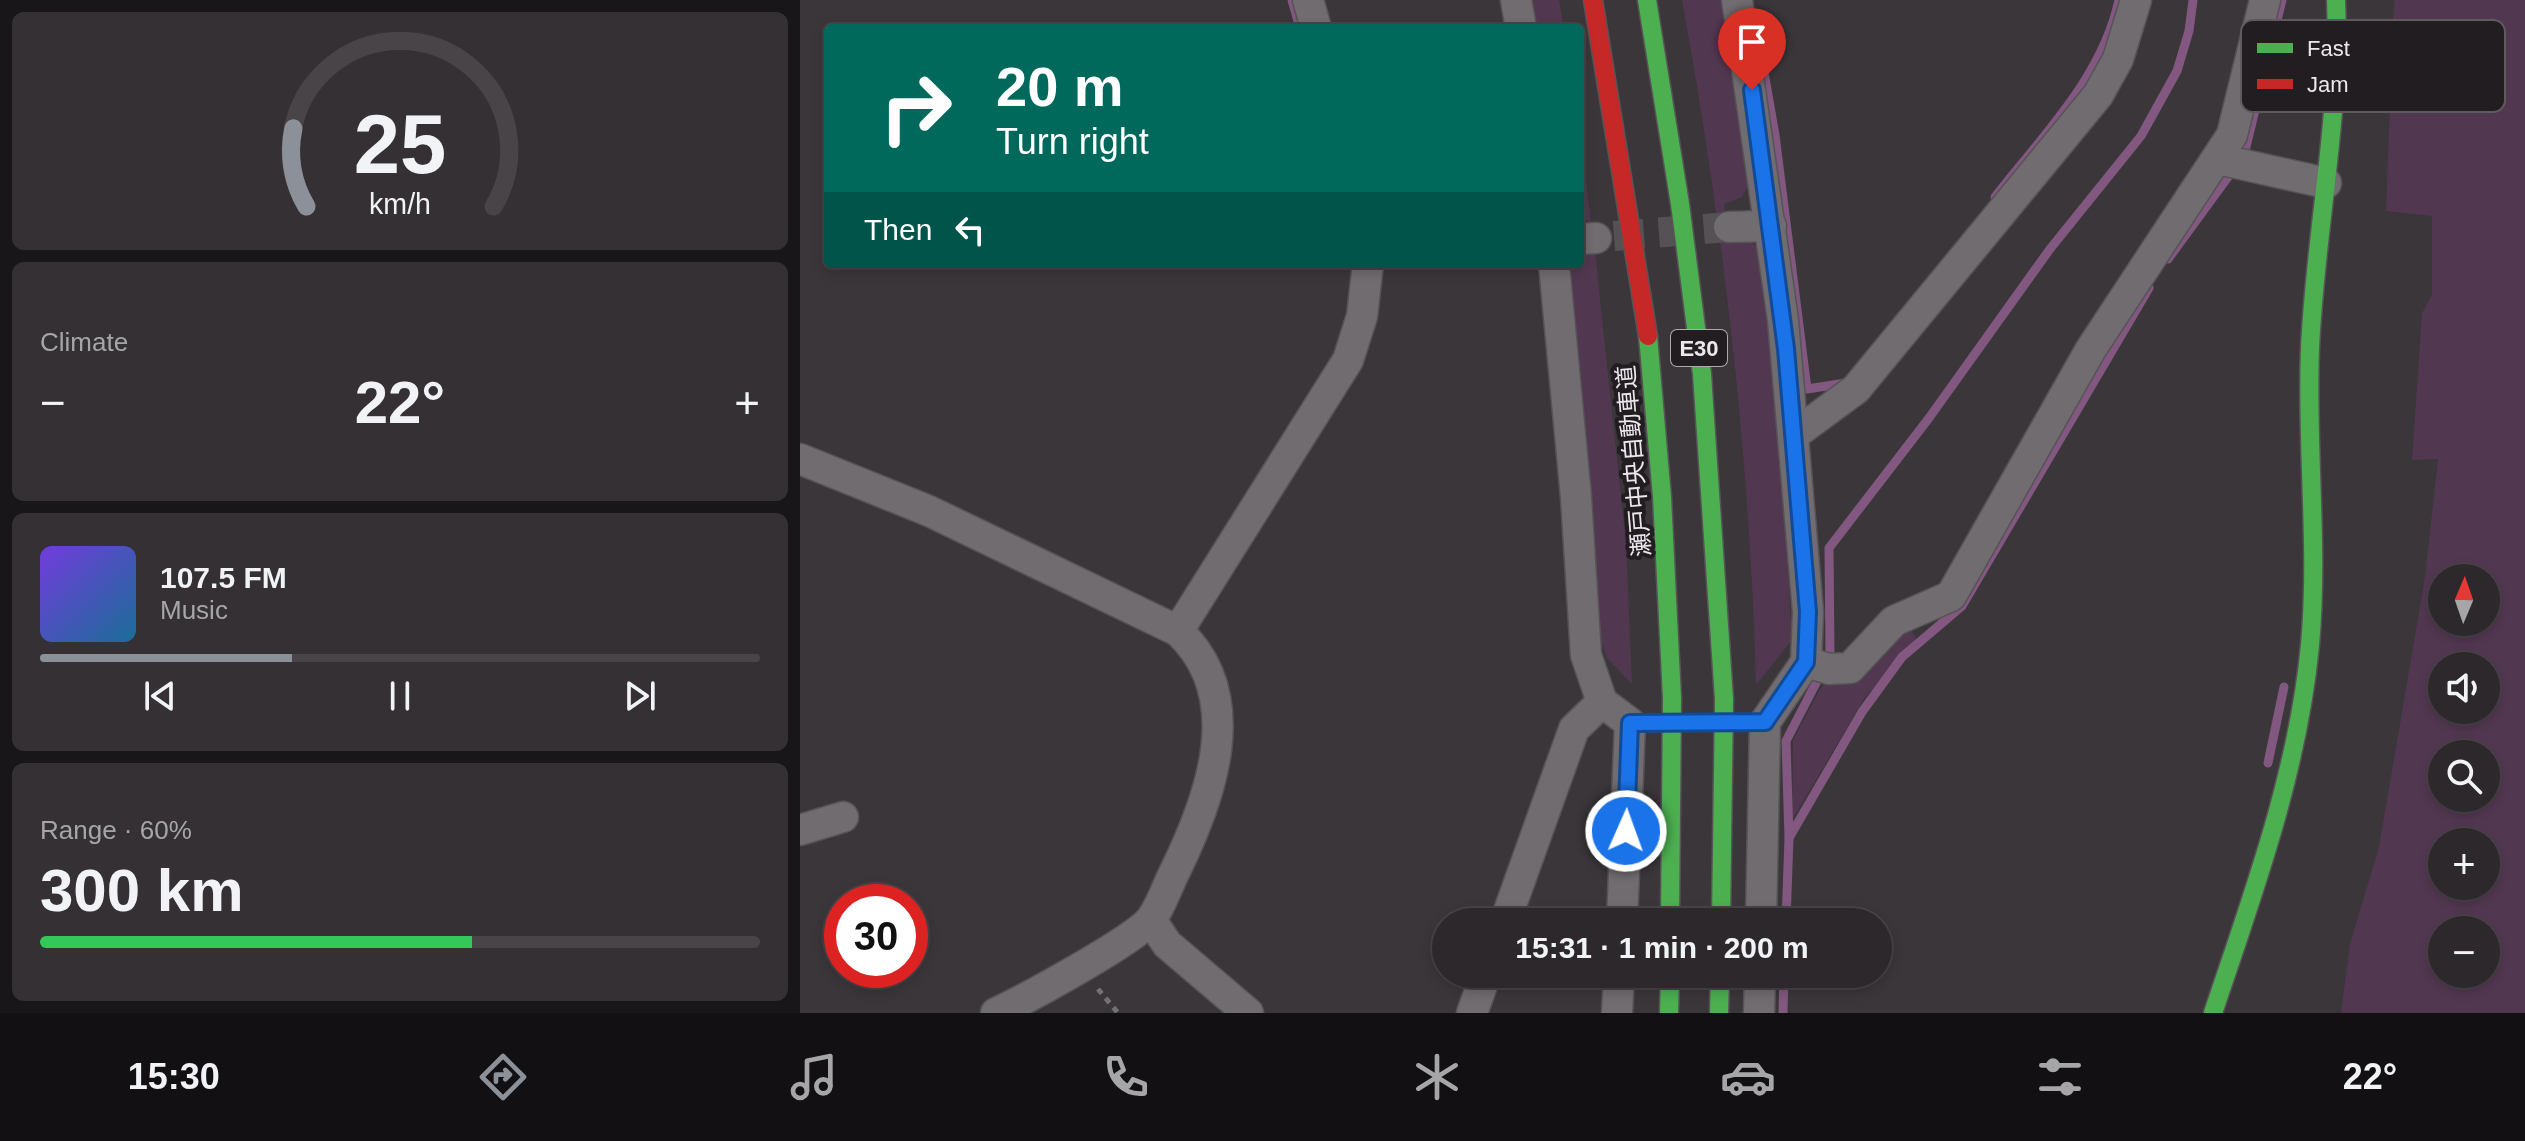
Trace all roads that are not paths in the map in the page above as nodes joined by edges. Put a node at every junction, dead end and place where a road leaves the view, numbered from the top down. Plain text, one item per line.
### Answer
1 (1308, 0) edge
2 (1516, 0) edge
3 (1593, 0) edge
4 (1647, 0) edge
5 (1737, 0) edge
6 (2136, 0) edge
7 (2265, 0) edge
8 (2336, 0) edge
9 (2260, 20) edge
10 (2336, 20) edge
11 (1315, 24) edge
12 (1520, 24) edge
13 (2241, 98) edge
14 (2334, 112) edge
15 (2231, 162) junction
16 (2326, 183) junction
17 (1771, 226) junction
18 (1729, 227) tunnel mouth
19 (1368, 268) edge
20 (1554, 268) edge
21 (1795, 434) junction
22 (800, 459) edge
23 (1178, 631) junction
24 (1817, 666) junction
25 (1602, 702) junction
26 (1765, 722) junction
27 (1630, 723) junction
28 (843, 817) dead end
29 (800, 830) edge
30 (1510, 908) edge
31 (1623, 908) edge
32 (1670, 908) edge
33 (1721, 908) edge
34 (1761, 908) edge
35 (1151, 920) junction
36 (1481, 988) edge
37 (1618, 988) edge
38 (1670, 988) edge
39 (1720, 988) edge
40 (1760, 988) edge
41 (996, 1013) edge
42 (1248, 1013) edge
43 (1472, 1013) edge
44 (1617, 1013) edge
45 (1669, 1013) edge
46 (1719, 1013) edge
47 (1759, 1013) edge
48 (2213, 1013) edge

1 - 11 street
2 - 12 street
3 - 32 main road, 瀬戸中央自動車道 / E30, bridge
4 - 33 main road, E30, bridge
5 - 17 street
6 - 21 street
7 - 9 street
8 - 10 main road
13 - 15 street
14 - 16 main road
15 - 16 street
15 - 24 street
16 - 48 main road
17 - 18 street
17 - 21 street
19 - 23 street
20 - 25 street
21 - 24 street
22 - 23 street
23 - 35 street
24 - 26 street
25 - 27 street
25 - 30 street
26 - 27 street
26 - 34 street
27 - 31 street
28 - 29 street
35 - 41 street
35 - 42 street
36 - 43 street
37 - 44 street
38 - 45 main road
39 - 46 main road
40 - 47 street

